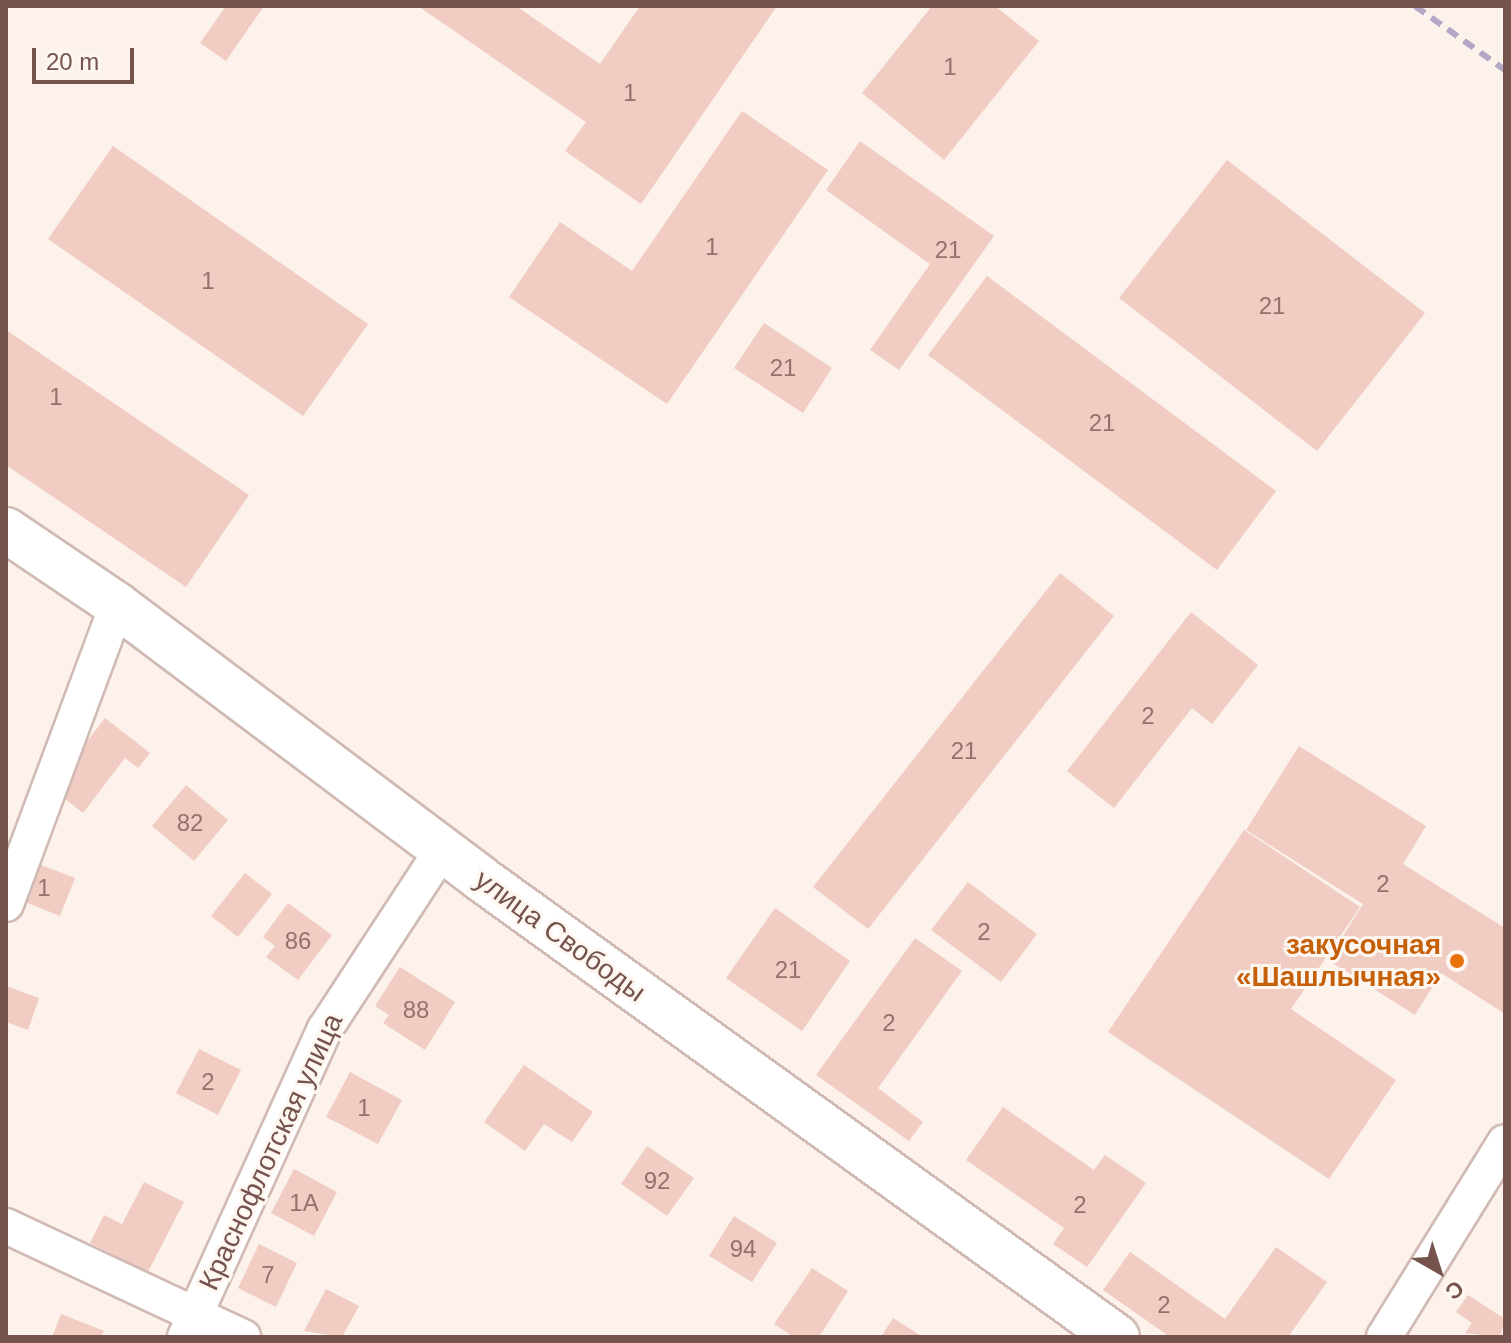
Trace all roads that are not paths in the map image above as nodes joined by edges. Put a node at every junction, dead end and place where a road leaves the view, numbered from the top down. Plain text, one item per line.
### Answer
1 (6, 530) edge
2 (117, 605) junction
3 (442, 850) junction
4 (6, 904) edge
5 (1505, 1142) edge
6 (6, 1226) edge
7 (190, 1326) edge
8 (243, 1337) edge
9 (1117, 1337) edge
10 (1384, 1337) edge

1 - 2 street, улица Свободы
2 - 3 street, улица Свободы
2 - 4 street
3 - 7 street, Краснофлотская улица
3 - 9 street, улица Свободы
5 - 10 street
6 - 7 street
7 - 8 street

